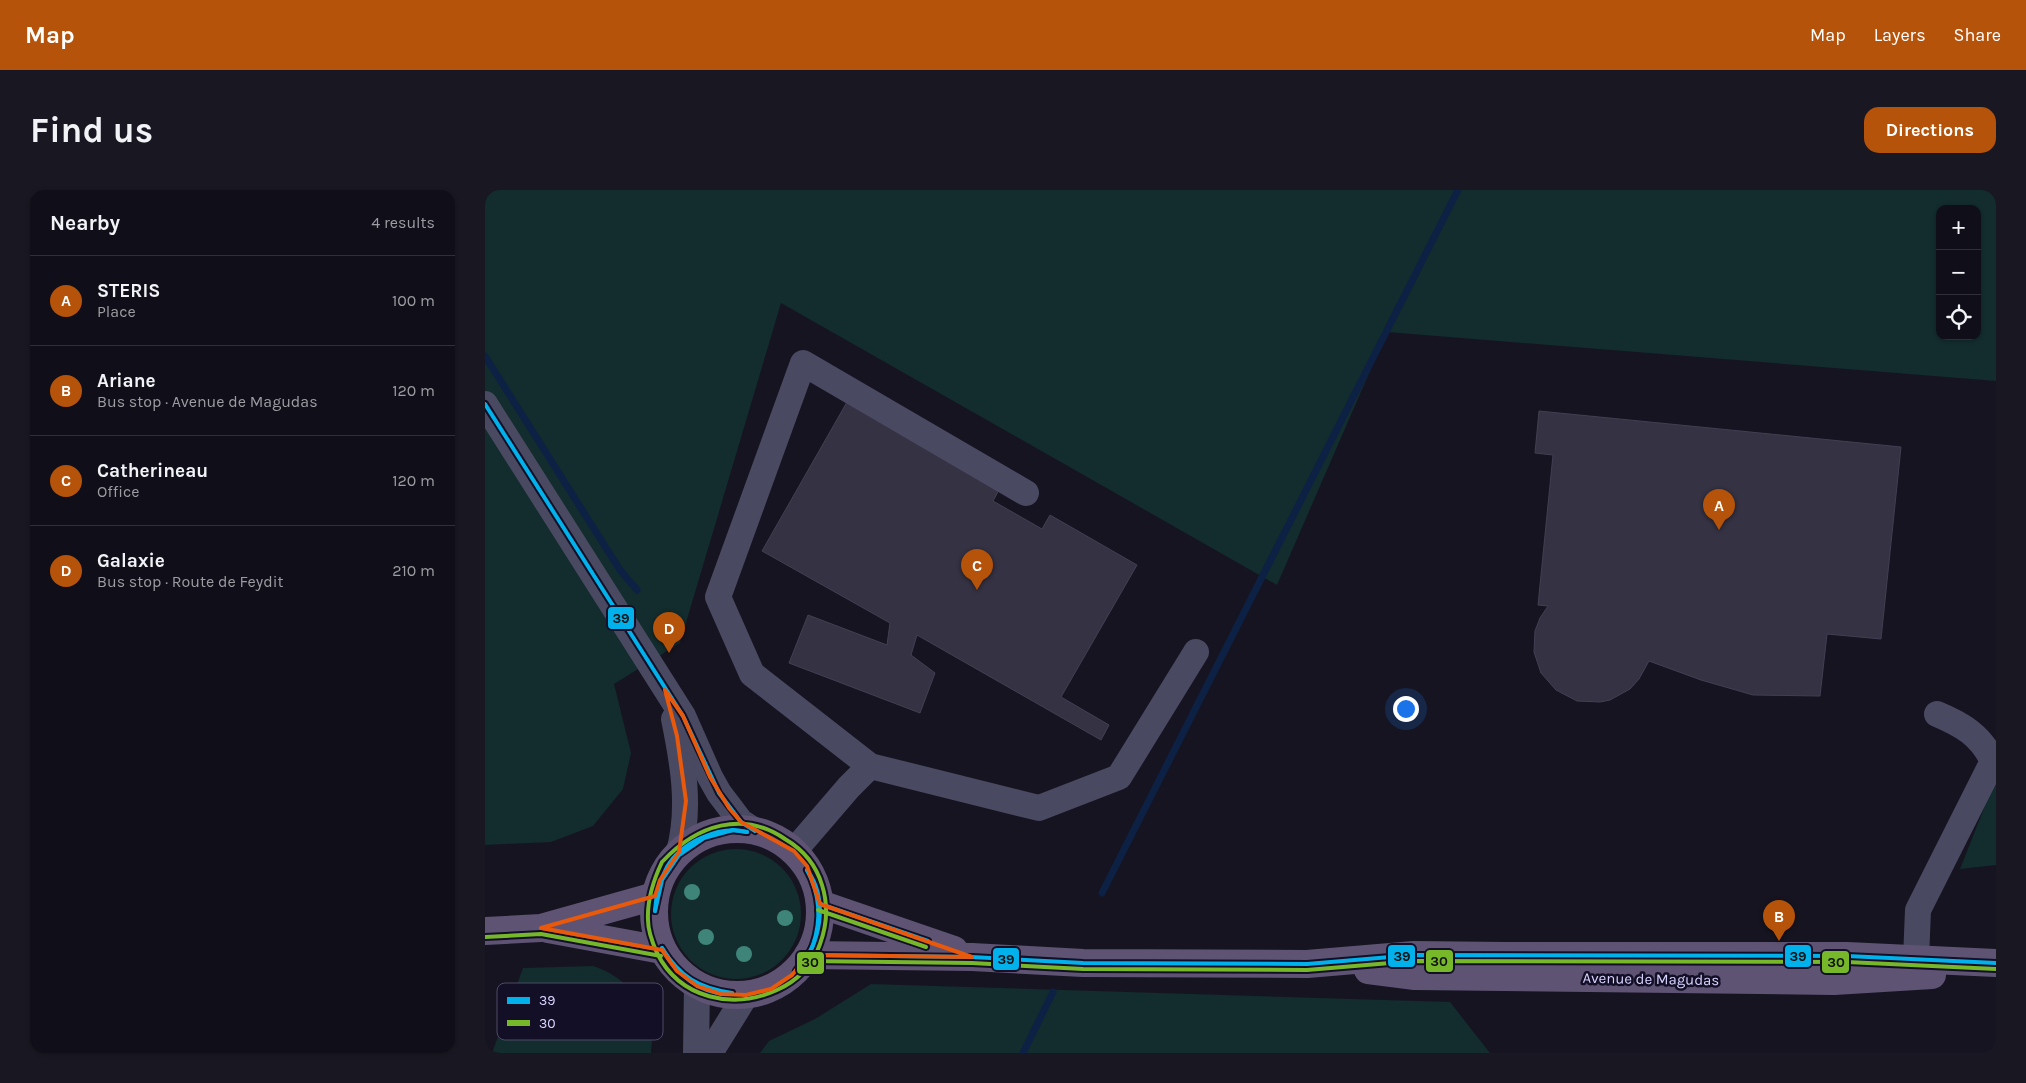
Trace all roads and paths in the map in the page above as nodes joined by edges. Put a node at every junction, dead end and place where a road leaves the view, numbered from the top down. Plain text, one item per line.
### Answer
1 (485, 404) edge
2 (1026, 493) dead end
3 (1196, 652) dead end
4 (665, 690) junction
5 (1937, 714) dead end
6 (1994, 758) edge
7 (870, 766) junction
8 (755, 831) junction
9 (794, 851) junction
10 (679, 852) junction
11 (655, 896) junction
12 (820, 904) junction
13 (541, 928) junction
14 (485, 931) edge
15 (663, 950) junction
16 (809, 955) junction
17 (972, 957) junction
18 (1916, 959) junction
19 (1996, 963) edge
20 (1307, 964) junction
21 (1996, 968) edge
22 (697, 986) junction
23 (746, 995) junction
24 (696, 1053) edge
25 (710, 1053) edge

1 - 4 street
2 - 7 street
3 - 7 street
4 - 8 street
4 - 10 street
5 - 6 street
6 - 18 street
7 - 9 street
8 - 9 main road
8 - 10 main road
9 - 12 main road
10 - 11 main road
11 - 13 main road
11 - 15 main road
12 - 16 main road
12 - 17 main road, Avenue de Magudas
13 - 14 main road
13 - 15 main road
15 - 22 main road
16 - 17 main road, Avenue de Magudas
16 - 23 main road
17 - 20 main road, Avenue de Magudas
18 - 19 main road, Avenue de Magudas
18 - 20 main road, Avenue de Magudas
20 - 21 main road, Avenue de Magudas
22 - 23 main road
22 - 24 street
23 - 25 street

